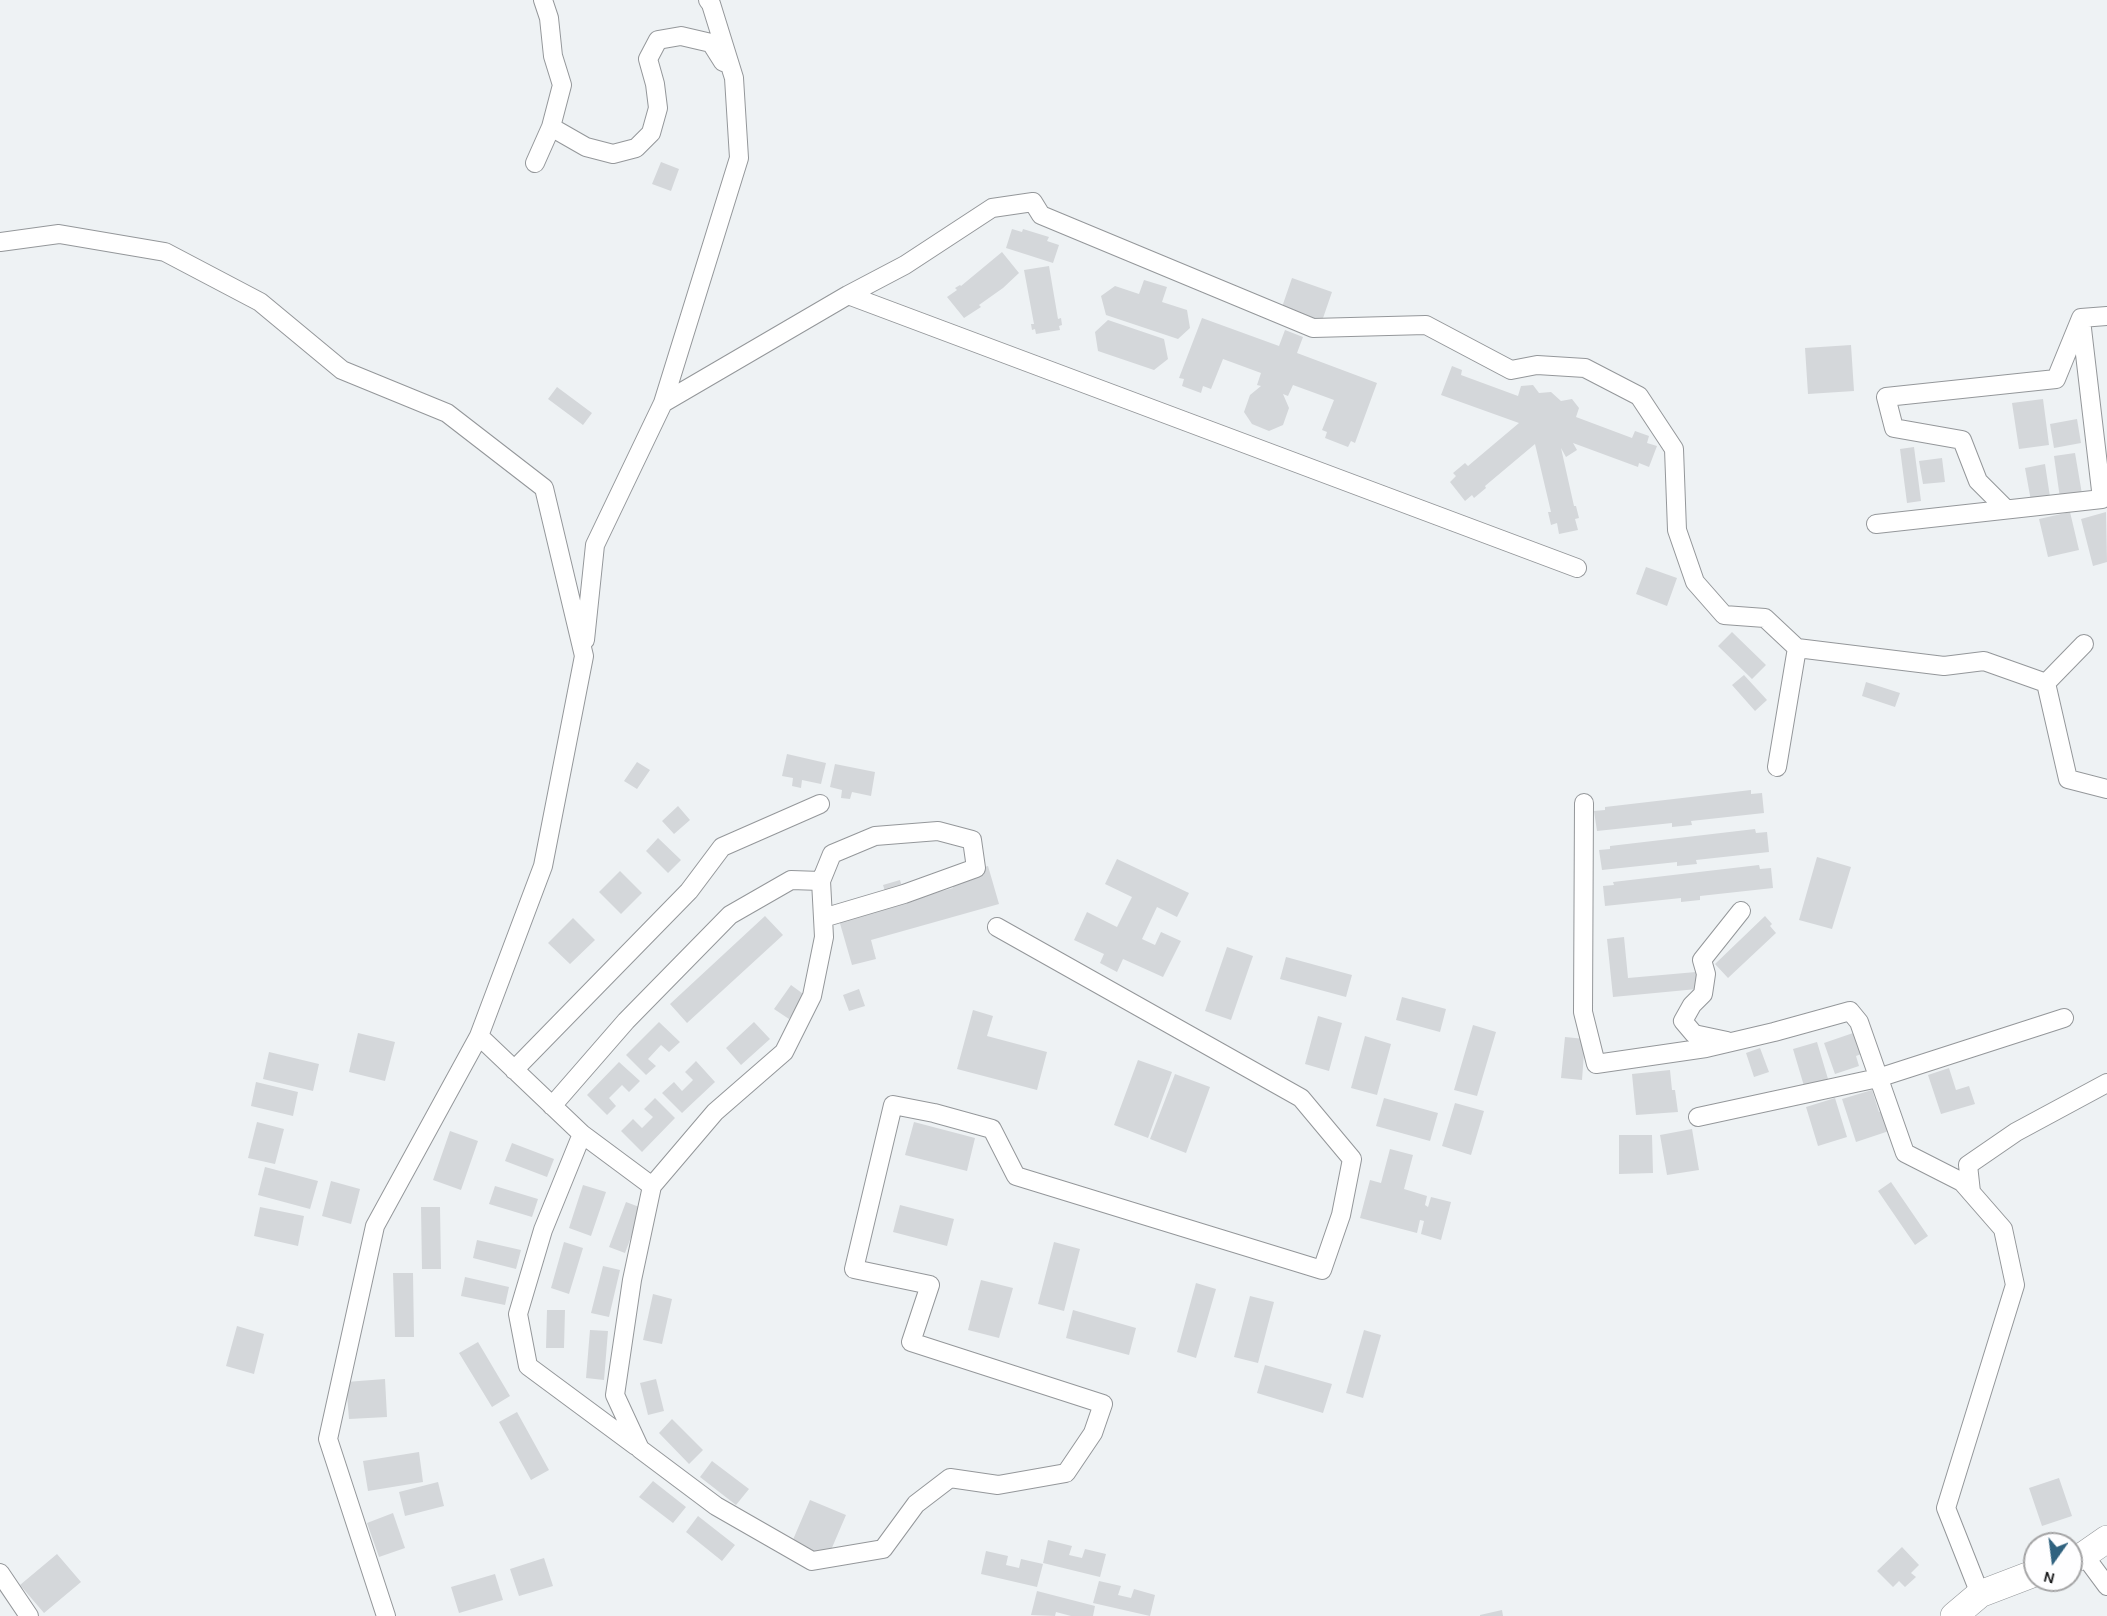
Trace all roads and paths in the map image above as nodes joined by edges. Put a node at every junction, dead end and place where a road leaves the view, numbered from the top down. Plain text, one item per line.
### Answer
1 (543, 0) edge
2 (708, 0) edge
3 (734, 78) junction
4 (551, 126) junction
5 (535, 163) dead end
6 (0, 242) edge
7 (848, 295) junction
8 (2107, 315) edge
9 (2081, 318) junction
10 (663, 403) junction
11 (2006, 509) junction
12 (1876, 524) dead end
13 (1576, 568) dead end
14 (2084, 644) dead end
15 (1797, 648) junction
16 (584, 656) junction
17 (2046, 682) junction
18 (1777, 767) dead end
19 (2107, 789) edge
20 (1584, 803) dead end
21 (820, 804) dead end
22 (821, 881) junction
23 (1741, 911) dead end
24 (823, 918) junction
25 (997, 927) dead end
26 (2064, 1018) dead end
27 (479, 1036) junction
28 (1732, 1042) junction
29 (514, 1070) junction
30 (1878, 1078) junction
31 (2107, 1083) edge
32 (552, 1106) junction
33 (1698, 1117) dead end
34 (582, 1134) junction
35 (652, 1186) junction
36 (1971, 1192) junction
37 (640, 1449) junction
38 (2107, 1539) edge
39 (2083, 1554) edge
40 (2083, 1562) edge
41 (0, 1573) edge
42 (2023, 1578) edge
43 (2107, 1586) edge
44 (1980, 1594) junction
45 (29, 1616) edge
46 (386, 1616) edge
47 (1954, 1616) edge

1 - 4 street
2 - 3 street
3 - 4 street
3 - 10 street
4 - 5 street
6 - 16 street
7 - 10 street
7 - 13 street
7 - 15 street
8 - 9 street
9 - 11 street
9 - 11 street
10 - 16 street
11 - 12 street
14 - 17 street
15 - 17 street
15 - 18 street
16 - 27 street
17 - 19 street
20 - 28 street
21 - 29 street
22 - 24 street
22 - 24 street
22 - 32 street
23 - 28 street
24 - 35 street
25 - 37 street
26 - 30 street
27 - 29 street
27 - 46 street
28 - 30 street
29 - 32 street
30 - 33 street
30 - 36 street
31 - 36 street
32 - 34 street
34 - 35 street
34 - 37 street
35 - 37 street
36 - 44 street
38 - 39 street
40 - 43 street
41 - 45 street
42 - 44 street
44 - 47 street

